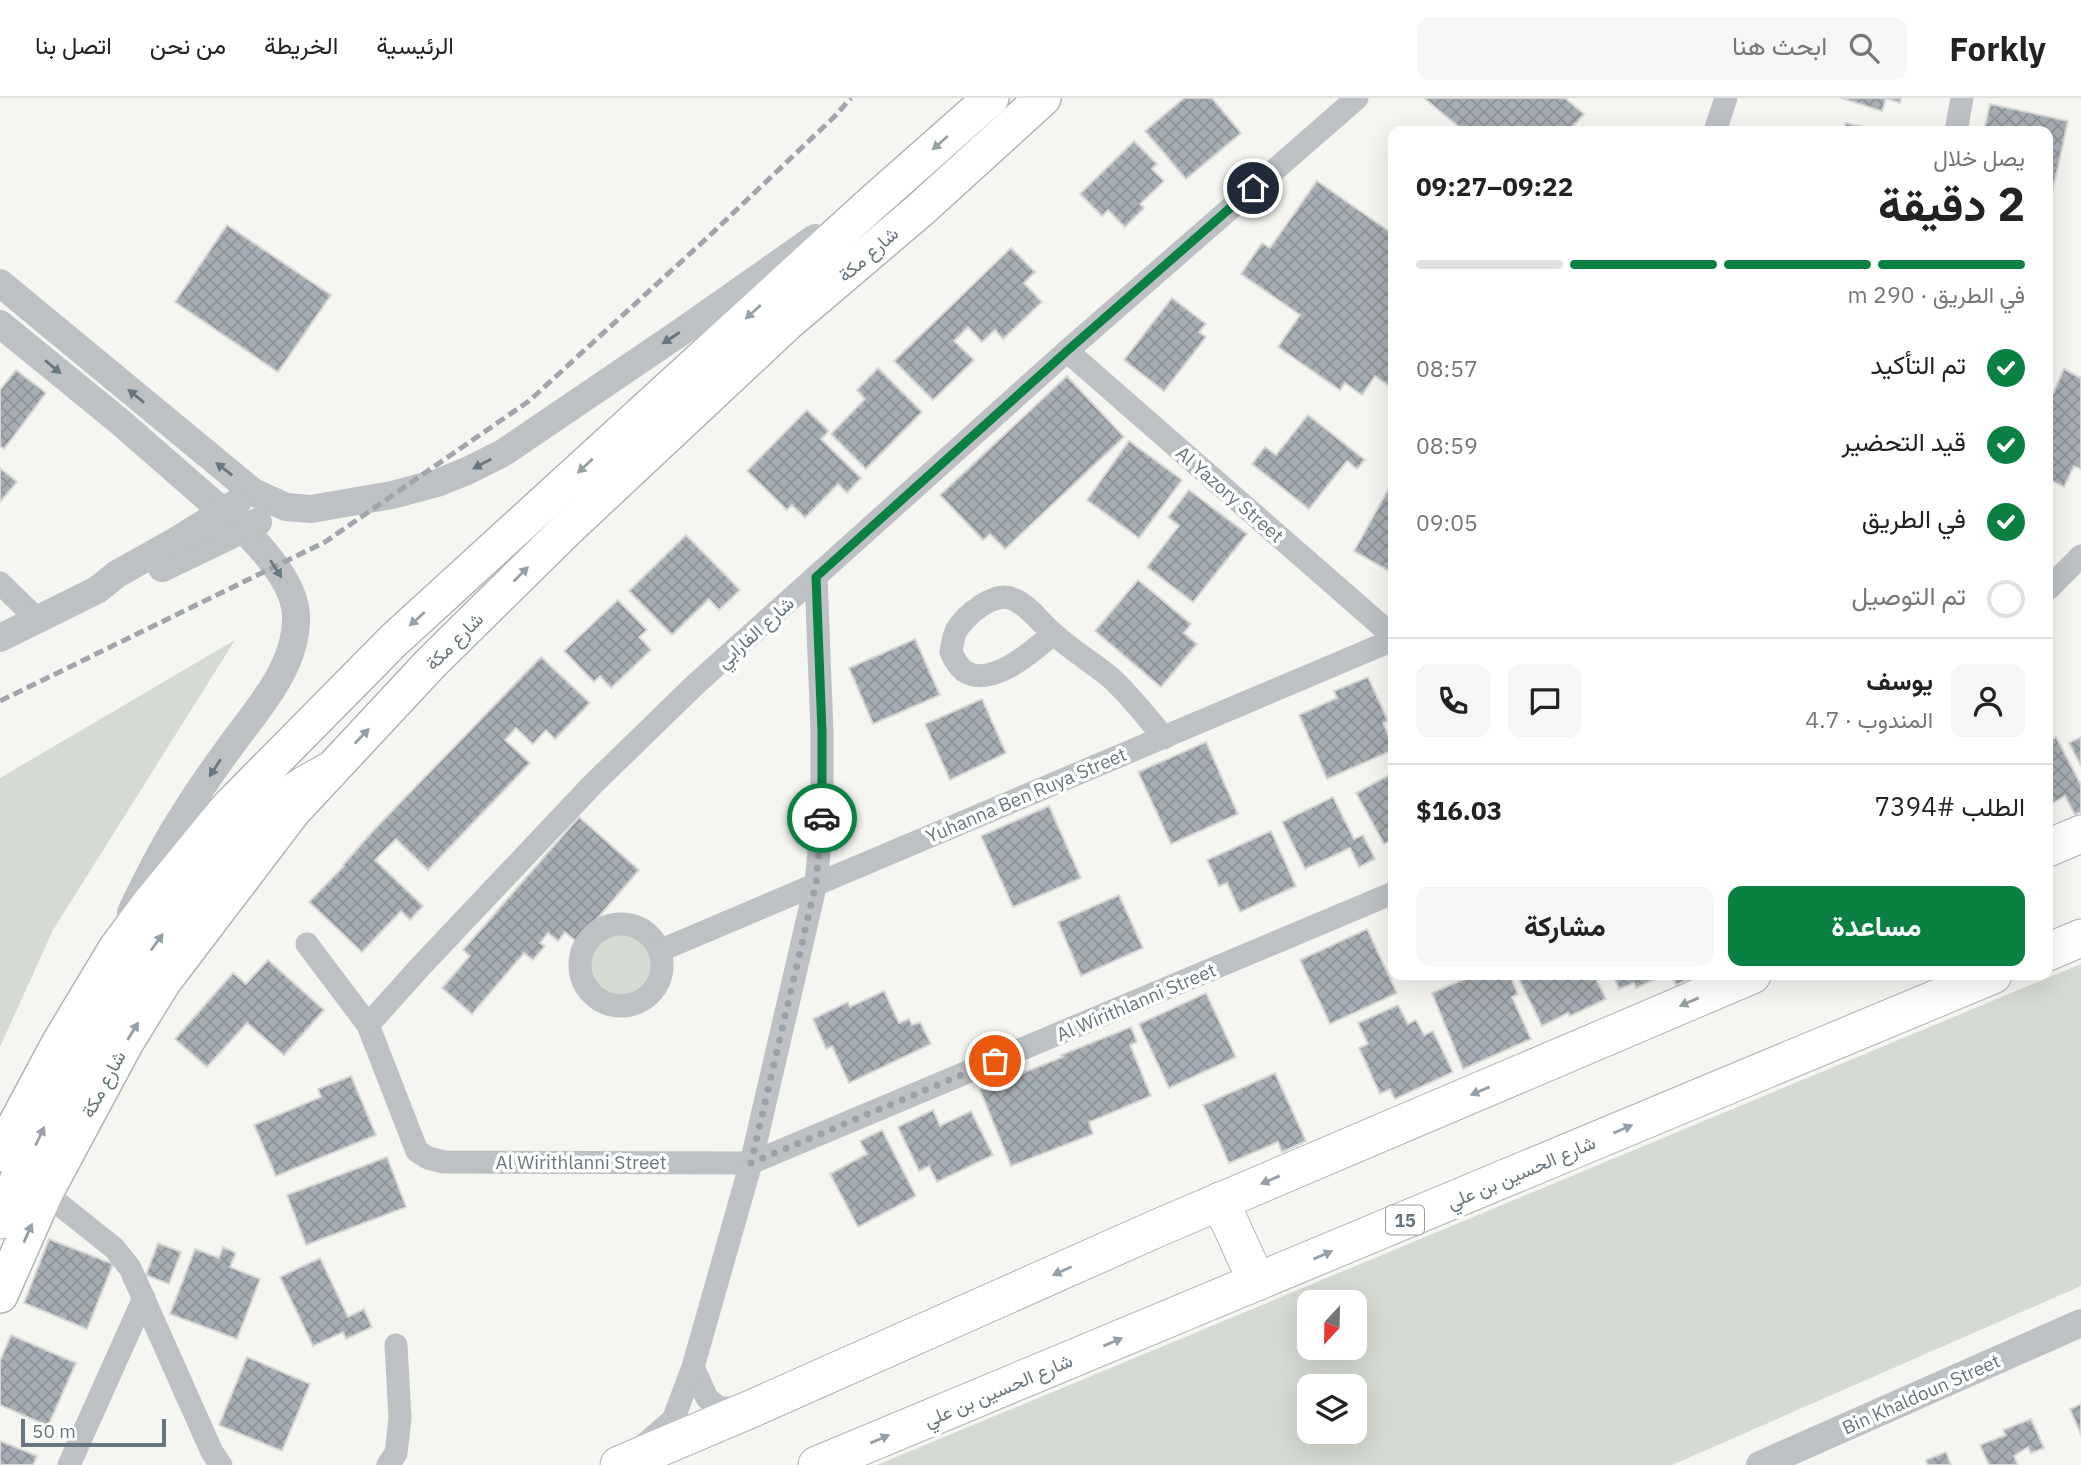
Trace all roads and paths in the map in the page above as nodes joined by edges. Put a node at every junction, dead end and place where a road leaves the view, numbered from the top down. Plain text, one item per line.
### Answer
1 (990, 98) edge
2 (1043, 98) edge
3 (1357, 98) edge
4 (1726, 98) edge
5 (1962, 98) edge
6 (1717, 126) edge
7 (1957, 126) edge
8 (870, 205) junction
9 (0, 283) edge
10 (0, 324) edge
11 (1067, 351) junction
12 (253, 492) junction
13 (286, 507) junction
14 (234, 522) junction
15 (2081, 556) edge
16 (816, 577) junction
17 (0, 583) edge
18 (2053, 584) edge
19 (37, 620) junction
20 (1053, 634) dead end
21 (1388, 634) edge
22 (0, 638) edge
23 (1388, 640) edge
24 (1164, 738) junction
25 (329, 771) junction
26 (2081, 834) edge
27 (2053, 846) edge
28 (816, 883) junction
29 (1388, 894) edge
30 (2081, 938) edge
31 (307, 944) dead end
32 (116, 949) junction
33 (2053, 950) edge
34 (659, 951) dead end
35 (1731, 980) edge
36 (1981, 980) edge
37 (368, 1026) junction
38 (0, 1154) edge
39 (751, 1163) junction
40 (45, 1193) junction
41 (1220, 1201) junction
42 (0, 1220) edge
43 (1257, 1282) junction
44 (0, 1295) edge
45 (144, 1298) junction
46 (2081, 1323) edge
47 (396, 1345) dead end
48 (693, 1367) junction
49 (751, 1409) junction
50 (621, 1464) edge
51 (69, 1465) edge
52 (221, 1465) edge
53 (388, 1465) edge
54 (817, 1465) edge
55 (1760, 1465) edge

1 -> 8 main road, شارع مكة
25 -> 2 main road, شارع مكة
3 - 11 street, شارع الفارابي
4 - 6 street
5 - 7 street
8 -> 13 street
8 -> 32 main road, شارع مكة
12 -> 9 street
10 -> 14 street
11 - 16 street, شارع الفارابي
11 - 21 street, Al Yazory Street
12 - 13 street
12 - 14 street
13 - 14 street
14 - 19 street
14 -> 32 street
15 - 18 street
16 - 28 street
16 - 37 street, شارع الفارابي
17 - 19 street
19 - 22 street
20 - 24 street
23 - 24 street, Yuhanna Ben Ruya Street
24 - 28 street, Yuhanna Ben Ruya Street
40 -> 25 main road, شارع مكة
42 -> 25 highway
26 - 27 highway
28 - 34 street, Yuhanna Ben Ruya Street
28 - 39 street
29 - 39 street, Al Wirithlanni Street
30 - 33 highway
31 - 37 street
32 - 38 main road, شارع مكة
35 -> 41 highway
43 -> 36 highway, شارع الحسين بن علي / 15
37 - 39 street, Al Wirithlanni Street
39 - 48 street
44 -> 40 main road, شارع مكة
40 - 45 street
41 - 43 highway
41 -> 49 highway
54 -> 43 highway, شارع الحسين بن علي / 15
45 - 51 street
45 - 52 street
46 - 55 street, Bin Khaldoun Street
47 - 53 street
48 - 49 street
48 - 50 street
49 - 50 highway

